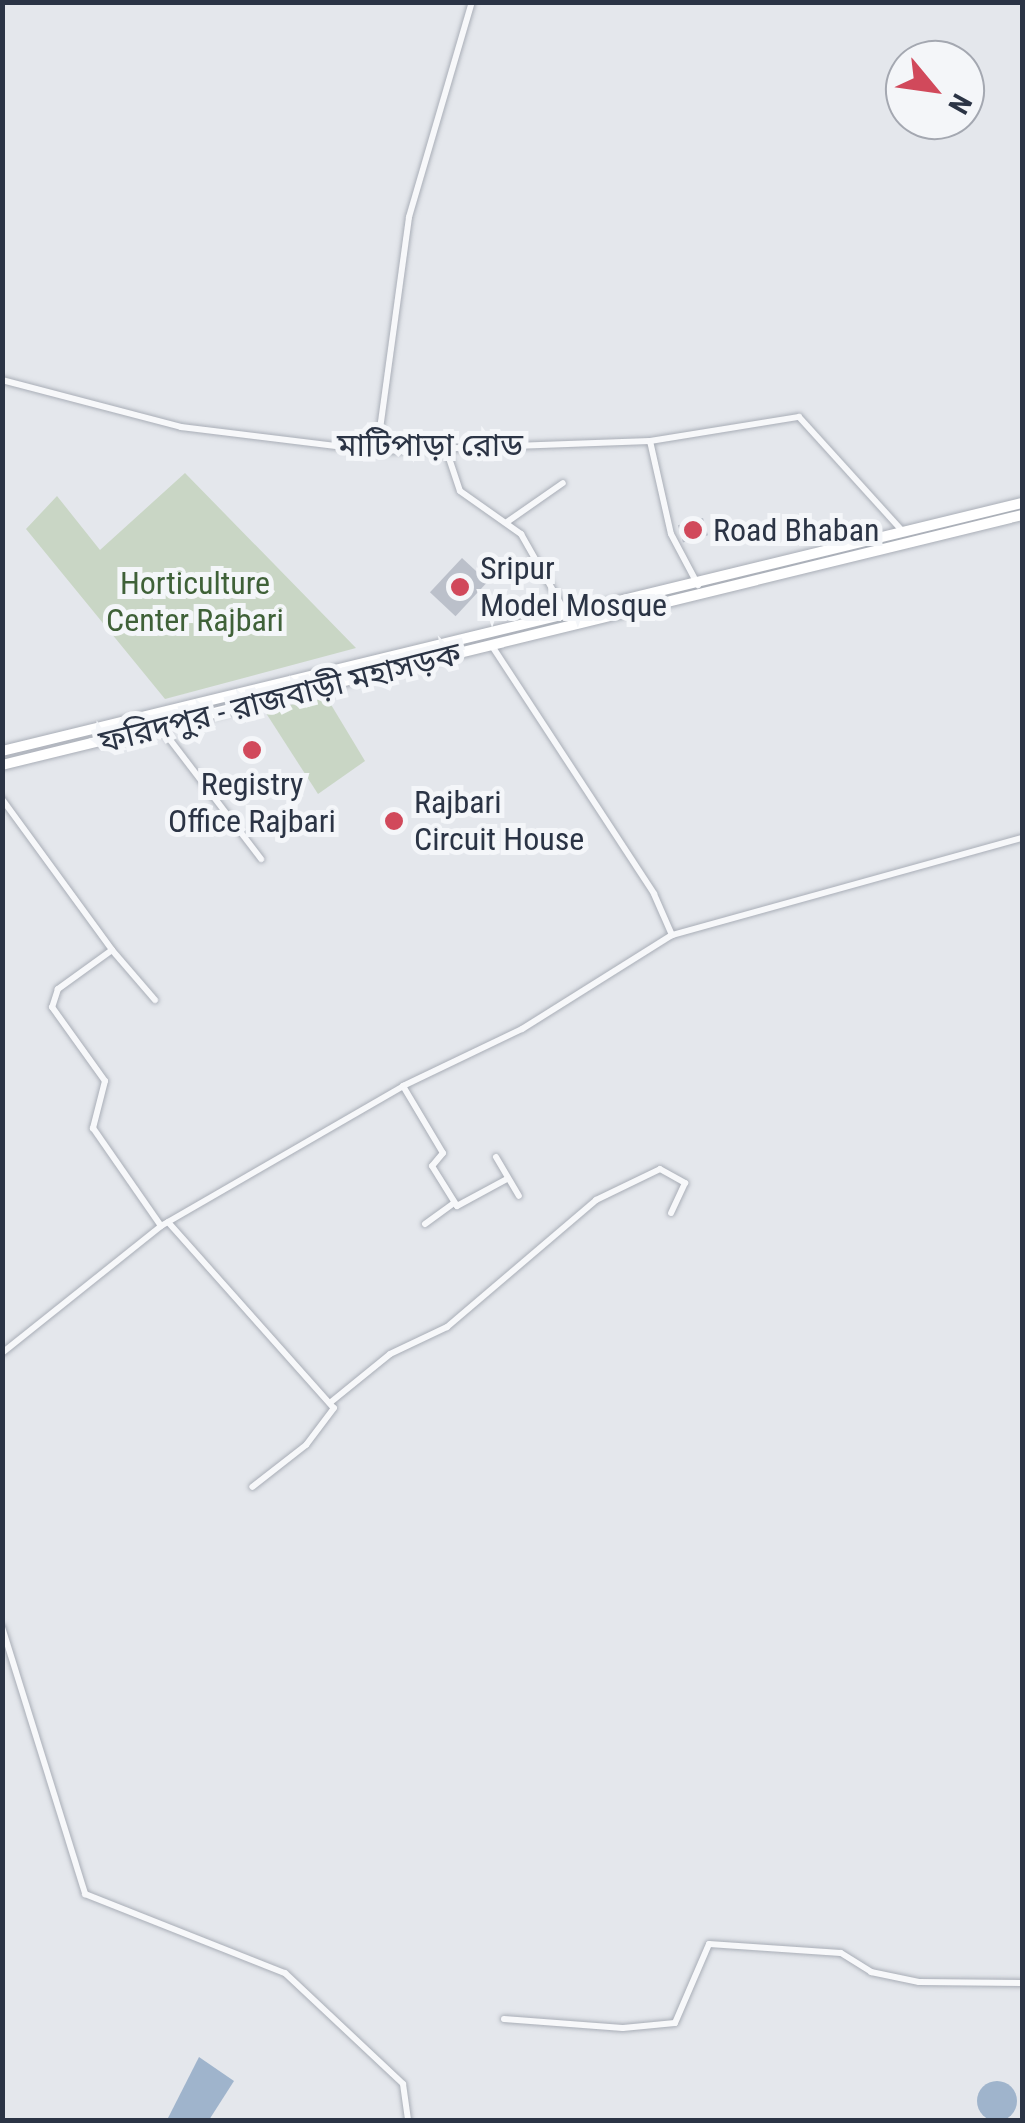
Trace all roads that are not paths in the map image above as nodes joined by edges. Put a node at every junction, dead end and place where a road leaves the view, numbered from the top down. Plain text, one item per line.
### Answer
1 (472, 2) edge
2 (2, 380) edge
3 (650, 441) junction
4 (446, 449) junction
5 (377, 452) junction
6 (563, 483) dead end
7 (1022, 503) edge
8 (1022, 515) edge
9 (507, 522) junction
10 (904, 532) junction
11 (699, 586) junction
12 (568, 616) junction
13 (492, 646) junction
14 (161, 728) junction
15 (2, 751) edge
16 (2, 765) edge
17 (2, 799) edge
18 (1022, 838) edge
19 (261, 859) dead end
20 (672, 935) junction
21 (112, 950) junction
22 (155, 1000) dead end
23 (402, 1086) junction
24 (496, 1157) dead end
25 (507, 1179) junction
26 (519, 1196) dead end
27 (454, 1203) junction
28 (671, 1213) dead end
29 (165, 1224) junction
30 (425, 1224) dead end
31 (2, 1353) edge
32 (331, 1402) junction
33 (252, 1487) dead end
34 (2, 1626) edge
35 (1022, 1983) edge
36 (504, 2020) dead end
37 (408, 2120) edge

1 - 5 street
2 - 5 street, মাটিপাড়া রোড
3 - 4 street, মাটিপাড়া রোড
3 - 10 street, মাটিপাড়া রোড
3 - 11 street
4 - 5 street, মাটিপাড়া রোড
4 - 9 street
6 - 9 street
7 - 10 main road, ফরিদপুর - রাজবাড়ী মহাসড়ক
8 - 13 main road, ফরিদপুর - রাজবাড়ী মহাসড়ক
9 - 12 street
10 - 11 main road, ফরিদপুর - রাজবাড়ী মহাসড়ক
11 - 12 main road, ফরিদপুর - রাজবাড়ী মহাসড়ক
12 - 15 main road, ফরিদপুর - রাজবাড়ী মহাসড়ক
13 - 14 main road, ফরিদপুর - রাজবাড়ী মহাসড়ক
13 - 20 street
14 - 16 main road, ফরিদপুর - রাজবাড়ী মহাসড়ক
14 - 19 street
17 - 21 street
18 - 20 street
20 - 23 street
21 - 22 street
21 - 29 street
23 - 27 street
23 - 29 street
24 - 25 street
25 - 26 street
25 - 27 street
27 - 30 street
28 - 32 street
29 - 31 street
29 - 32 street
32 - 33 street
34 - 37 street
35 - 36 street

